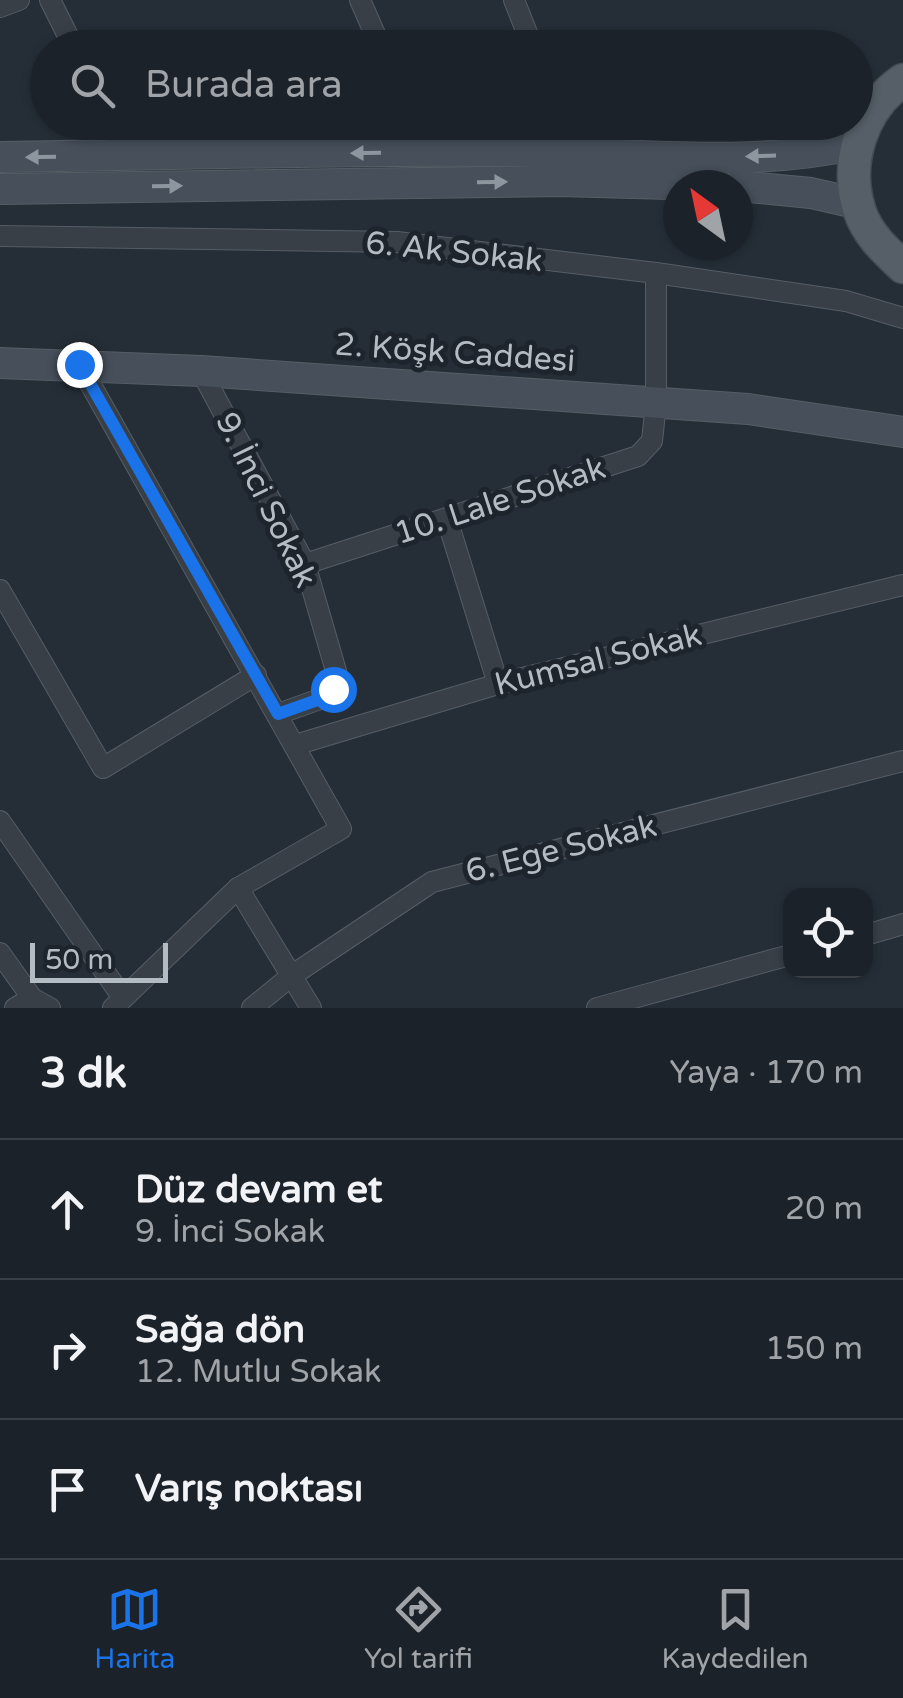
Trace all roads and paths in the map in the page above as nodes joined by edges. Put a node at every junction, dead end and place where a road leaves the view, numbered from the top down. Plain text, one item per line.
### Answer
1 (19, 0) edge
2 (50, 0) edge
3 (360, 0) edge
4 (514, 0) edge
5 (0, 7) edge
6 (65, 30) edge
7 (373, 30) edge
8 (526, 30) edge
9 (899, 81) edge
10 (873, 111) edge
11 (120, 140) edge
12 (430, 140) edge
13 (571, 140) edge
14 (859, 140) edge
15 (857, 144) junction
16 (438, 152) junction
17 (576, 153) junction
18 (128, 156) junction
19 (0, 157) edge
20 (663, 184) edge
21 (753, 187) edge
22 (0, 189) edge
23 (859, 204) junction
24 (0, 236) edge
25 (903, 267) edge
26 (656, 273) junction
27 (903, 318) edge
28 (0, 363) edge
29 (79, 364) junction
30 (201, 371) junction
31 (656, 402) junction
32 (903, 432) edge
33 (447, 520) junction
34 (305, 564) junction
35 (903, 584) edge
36 (4, 604) edge
37 (256, 675) junction
38 (498, 684) junction
39 (278, 714) junction
40 (296, 745) junction
41 (903, 761) edge
42 (0, 821) edge
43 (238, 888) junction
44 (903, 924) edge
45 (873, 932) edge
46 (0, 953) edge
47 (783, 957) edge
48 (291, 976) junction
49 (118, 1003) edge
50 (32, 1005) edge
51 (252, 1008) edge
52 (311, 1008) edge
53 (597, 1008) edge

1 - 5 street
2 - 6 street
3 - 7 street
4 - 8 street
9 - 10 main road
11 - 18 street
12 - 16 street
13 - 17 street
14 - 15 main road
15 -> 17 main road
15 - 23 main road
16 - 17 main road
16 -> 18 main road
18 -> 19 main road
22 -> 20 main road
21 - 23 main road
23 - 25 main road
24 - 26 street, 6. Ak Sokak
26 - 27 street, 6. Ak Sokak
26 - 31 street, 10. Lale Sokak
28 - 29 main road, 2. Köşk Caddesi
29 - 30 main road, 2. Köşk Caddesi
29 - 37 street
30 - 31 main road, 2. Köşk Caddesi
30 - 34 street, 9. İnci Sokak
31 - 32 main road, 2. Köşk Caddesi
31 - 33 street, 10. Lale Sokak
33 - 34 street, 10. Lale Sokak
33 - 38 street
34 - 39 street, 9. İnci Sokak
35 - 38 street, Kumsal Sokak
36 - 37 street
37 - 39 street
38 - 40 street, Kumsal Sokak
39 - 40 street
40 - 43 street
41 - 48 street, 6. Ege Sokak
42 - 49 street
43 - 48 street
43 - 49 street
44 - 45 street
46 - 50 street
47 - 53 street
48 - 51 street, 6. Ege Sokak
48 - 52 street

